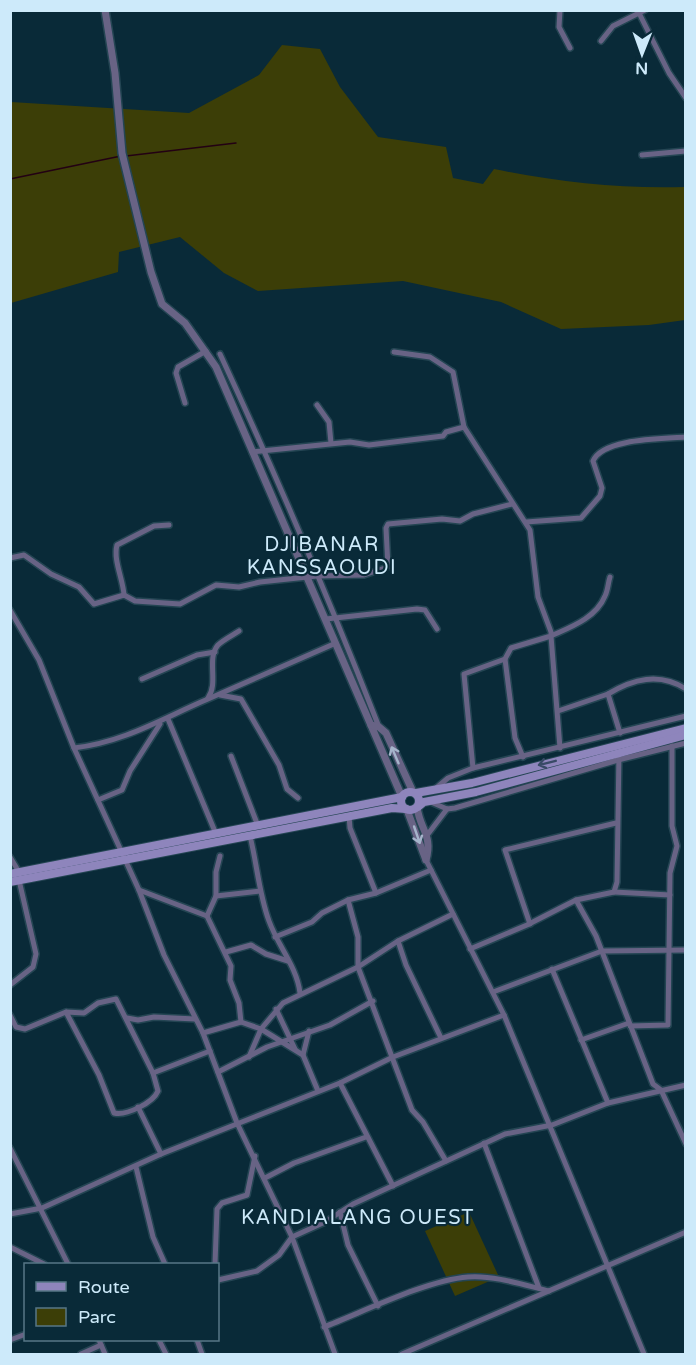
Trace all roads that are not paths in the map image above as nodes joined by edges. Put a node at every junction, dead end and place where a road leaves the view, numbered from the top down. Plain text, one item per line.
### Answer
1 (105, 10) edge
2 (560, 10) edge
3 (642, 12) edge
4 (601, 41) dead end
5 (570, 48) dead end
6 (686, 98) edge
7 (686, 152) edge
8 (642, 155) dead end
9 (206, 351) junction
10 (394, 351) dead end
11 (220, 354) dead end
12 (185, 403) dead end
13 (317, 405) dead end
14 (464, 427) junction
15 (686, 437) edge
16 (331, 443) junction
17 (264, 450) junction
18 (252, 452) junction
19 (512, 504) junction
20 (526, 522) junction
21 (170, 525) dead end
22 (10, 558) edge
23 (317, 576) junction
24 (610, 577) dead end
25 (306, 578) junction
26 (124, 595) junction
27 (11, 610) edge
28 (336, 618) junction
29 (326, 619) junction
30 (436, 629) dead end
31 (239, 631) dead end
32 (551, 636) junction
33 (336, 643) junction
34 (215, 652) junction
35 (505, 659) junction
36 (142, 679) dead end
37 (686, 688) edge
38 (608, 694) junction
39 (218, 695) junction
40 (207, 699) junction
41 (558, 711) junction
42 (686, 716) edge
43 (168, 719) junction
44 (161, 723) junction
45 (375, 726) junction
46 (686, 728) edge
47 (620, 733) junction
48 (686, 735) edge
49 (686, 743) edge
50 (672, 746) junction
51 (74, 748) junction
52 (560, 748) junction
53 (231, 756) dead end
54 (619, 756) junction
55 (523, 757) junction
56 (473, 768) junction
57 (472, 783) junction
58 (433, 791) junction
59 (477, 792) junction
60 (414, 793) junction
61 (402, 797) junction
62 (298, 798) dead end
63 (98, 800) junction
64 (431, 802) junction
65 (417, 807) junction
66 (406, 809) junction
67 (447, 809) junction
68 (349, 813) junction
69 (616, 823) junction
70 (258, 826) junction
71 (216, 834) junction
72 (428, 834) junction
73 (250, 836) junction
74 (676, 851) junction
75 (686, 851) edge
76 (123, 856) junction
77 (220, 856) dead end
78 (10, 857) edge
79 (426, 860) junction
80 (431, 870) junction
81 (16, 875) edge
82 (10, 882) edge
83 (139, 890) junction
84 (261, 891) junction
85 (614, 892) junction
86 (376, 893) junction
87 (670, 895) junction
88 (216, 896) junction
89 (348, 900) junction
90 (576, 900) junction
91 (453, 914) junction
92 (207, 916) junction
93 (530, 924) junction
94 (275, 937) junction
95 (398, 941) junction
96 (470, 949) junction
97 (686, 950) edge
98 (602, 951) junction
99 (669, 951) junction
100 (226, 952) junction
101 (288, 961) junction
102 (358, 967) junction
103 (552, 969) junction
104 (10, 986) edge
105 (493, 992) junction
106 (300, 993) junction
107 (373, 1001) junction
108 (276, 1009) junction
109 (66, 1012) junction
110 (504, 1014) junction
111 (10, 1015) edge
112 (127, 1018) junction
113 (195, 1019) junction
114 (241, 1022) junction
115 (630, 1024) junction
116 (261, 1029) junction
117 (309, 1030) junction
118 (203, 1033) junction
119 (290, 1038) junction
120 (441, 1038) junction
121 (581, 1040) junction
122 (280, 1042) junction
123 (210, 1051) junction
124 (296, 1051) junction
125 (303, 1055) junction
126 (249, 1057) junction
127 (393, 1057) junction
128 (218, 1071) junction
129 (153, 1073) junction
130 (340, 1083) junction
131 (686, 1085) edge
132 (661, 1090) junction
133 (318, 1091) junction
134 (608, 1102) junction
135 (138, 1107) junction
136 (237, 1123) junction
137 (552, 1125) junction
138 (366, 1137) junction
139 (484, 1143) junction
140 (686, 1144) edge
141 (10, 1148) edge
142 (161, 1154) junction
143 (255, 1156) junction
144 (446, 1161) junction
145 (136, 1167) junction
146 (265, 1178) junction
147 (393, 1186) junction
148 (42, 1208) junction
149 (340, 1212) junction
150 (10, 1214) edge
151 (686, 1232) edge
152 (292, 1238) junction
153 (10, 1247) edge
154 (42, 1263) edge
155 (68, 1263) edge
156 (165, 1263) edge
157 (215, 1263) edge
158 (605, 1265) junction
159 (219, 1280) edge
160 (539, 1288) junction
161 (551, 1291) junction
162 (378, 1306) junction
163 (324, 1327) junction
164 (100, 1342) edge
165 (81, 1354) edge
166 (105, 1354) edge
167 (335, 1354) edge
168 (402, 1354) edge
169 (644, 1354) edge

1 - 9 street
2 - 5 street
3 - 4 street
3 - 6 street
7 - 8 street
9 - 12 street
9 - 18 street
10 - 14 street
11 - 17 street
13 - 16 street
14 - 16 street
14 - 19 street
15 - 20 street
16 - 17 street
17 - 18 street
17 - 23 street
18 - 25 street
19 - 20 street
19 - 23 street
20 - 32 street
21 - 26 street
22 - 26 street
23 - 25 street
23 - 28 street
24 - 32 street
25 - 26 street
25 - 29 street
27 - 51 street
28 - 29 street
28 - 30 street
28 - 45 street
29 - 33 street
31 - 34 street
32 - 35 street
32 - 41 street
33 - 39 street
33 - 45 street
34 - 36 street
34 - 40 street
35 - 55 street
35 - 56 street
37 - 38 street
38 - 41 street
38 - 47 street
39 - 40 street
39 - 62 street
40 - 43 street
41 - 52 street
42 - 47 street
43 - 44 street
43 - 71 street
44 - 51 street
44 - 63 street
60 -> 45 street
45 - 61 street
46 -> 57 main road
47 - 52 street
48 - 54 main road
49 - 50 street
50 - 54 street
50 - 74 street
51 - 63 street
52 - 55 street
53 - 70 street
54 - 59 main road
54 - 67 street
54 - 69 street
55 - 56 street
56 - 58 street
57 - 58 main road
57 - 59 main road
58 - 60 main road
59 - 64 main road
60 - 61 main road
60 - 65 main road
61 - 66 main road
61 - 68 main road
63 - 76 street
64 - 65 main road
64 - 67 street
65 - 66 main road
65 - 72 street
66 - 68 main road
66 -> 79 street
67 - 72 street
68 - 70 main road
68 - 73 main road
68 - 86 street
69 - 85 street
69 - 93 street
70 - 71 main road
71 - 76 main road
72 - 79 street
73 - 76 main road
73 - 84 street
74 - 75 street
74 - 87 street
76 - 81 main road
76 - 83 street
77 - 88 street
78 - 81 street
79 - 80 street
80 - 86 street
80 - 91 street
81 - 82 main road
81 - 104 street
83 - 92 street
83 - 113 street
84 - 88 street
84 - 94 street
85 - 87 street
85 - 90 street
86 - 89 street
87 - 99 street
88 - 92 street
89 - 94 street
89 - 102 street
90 - 93 street
90 - 98 street
91 - 95 street
91 - 96 street
92 - 100 street
93 - 96 street
94 - 101 street
95 - 102 street
95 - 120 street
96 - 105 street
97 - 99 street
98 - 99 street
98 - 103 street
98 - 115 street
99 - 115 street
100 - 101 street
100 - 114 street
101 - 106 street
102 - 106 street
102 - 107 street
103 - 105 street
103 - 121 street
105 - 110 street
106 - 108 street
107 - 117 street
107 - 127 street
108 - 116 street
108 - 119 street
109 - 111 street
109 - 112 street
109 - 135 street
110 - 120 street
110 - 137 street
112 - 113 street
112 - 129 street
113 - 118 street
114 - 116 street
114 - 118 street
115 - 121 street
115 - 132 street
116 - 122 street
116 - 126 street
117 - 119 street
117 - 125 street
118 - 123 street
119 - 122 street
119 - 124 street
120 - 127 street
121 - 134 street
122 - 124 street
122 - 126 street
123 - 128 street
123 - 129 street
124 - 125 street
125 - 133 street
126 - 128 street
127 - 130 street
127 - 144 street
128 - 136 street
129 - 135 street
130 - 133 street
130 - 138 street
131 - 132 street
132 - 134 street
132 - 140 street
133 - 136 street
134 - 137 street
135 - 142 street
136 - 142 street
136 - 143 street
137 - 139 street
137 - 158 street
138 - 146 street
138 - 147 street
139 - 144 street
139 - 160 street
141 - 148 street
142 - 145 street
143 - 146 street
143 - 157 street
144 - 147 street
145 - 148 street
145 - 156 street
146 - 152 street
147 - 149 street
148 - 150 street
148 - 155 street
149 - 152 street
149 - 162 street
151 - 158 street
152 - 159 street
152 - 163 street
153 - 154 street
158 - 161 street
158 - 169 street
160 - 161 street
160 - 162 street
161 - 168 street
162 - 163 street
163 - 167 street
164 - 165 street
164 - 166 street

